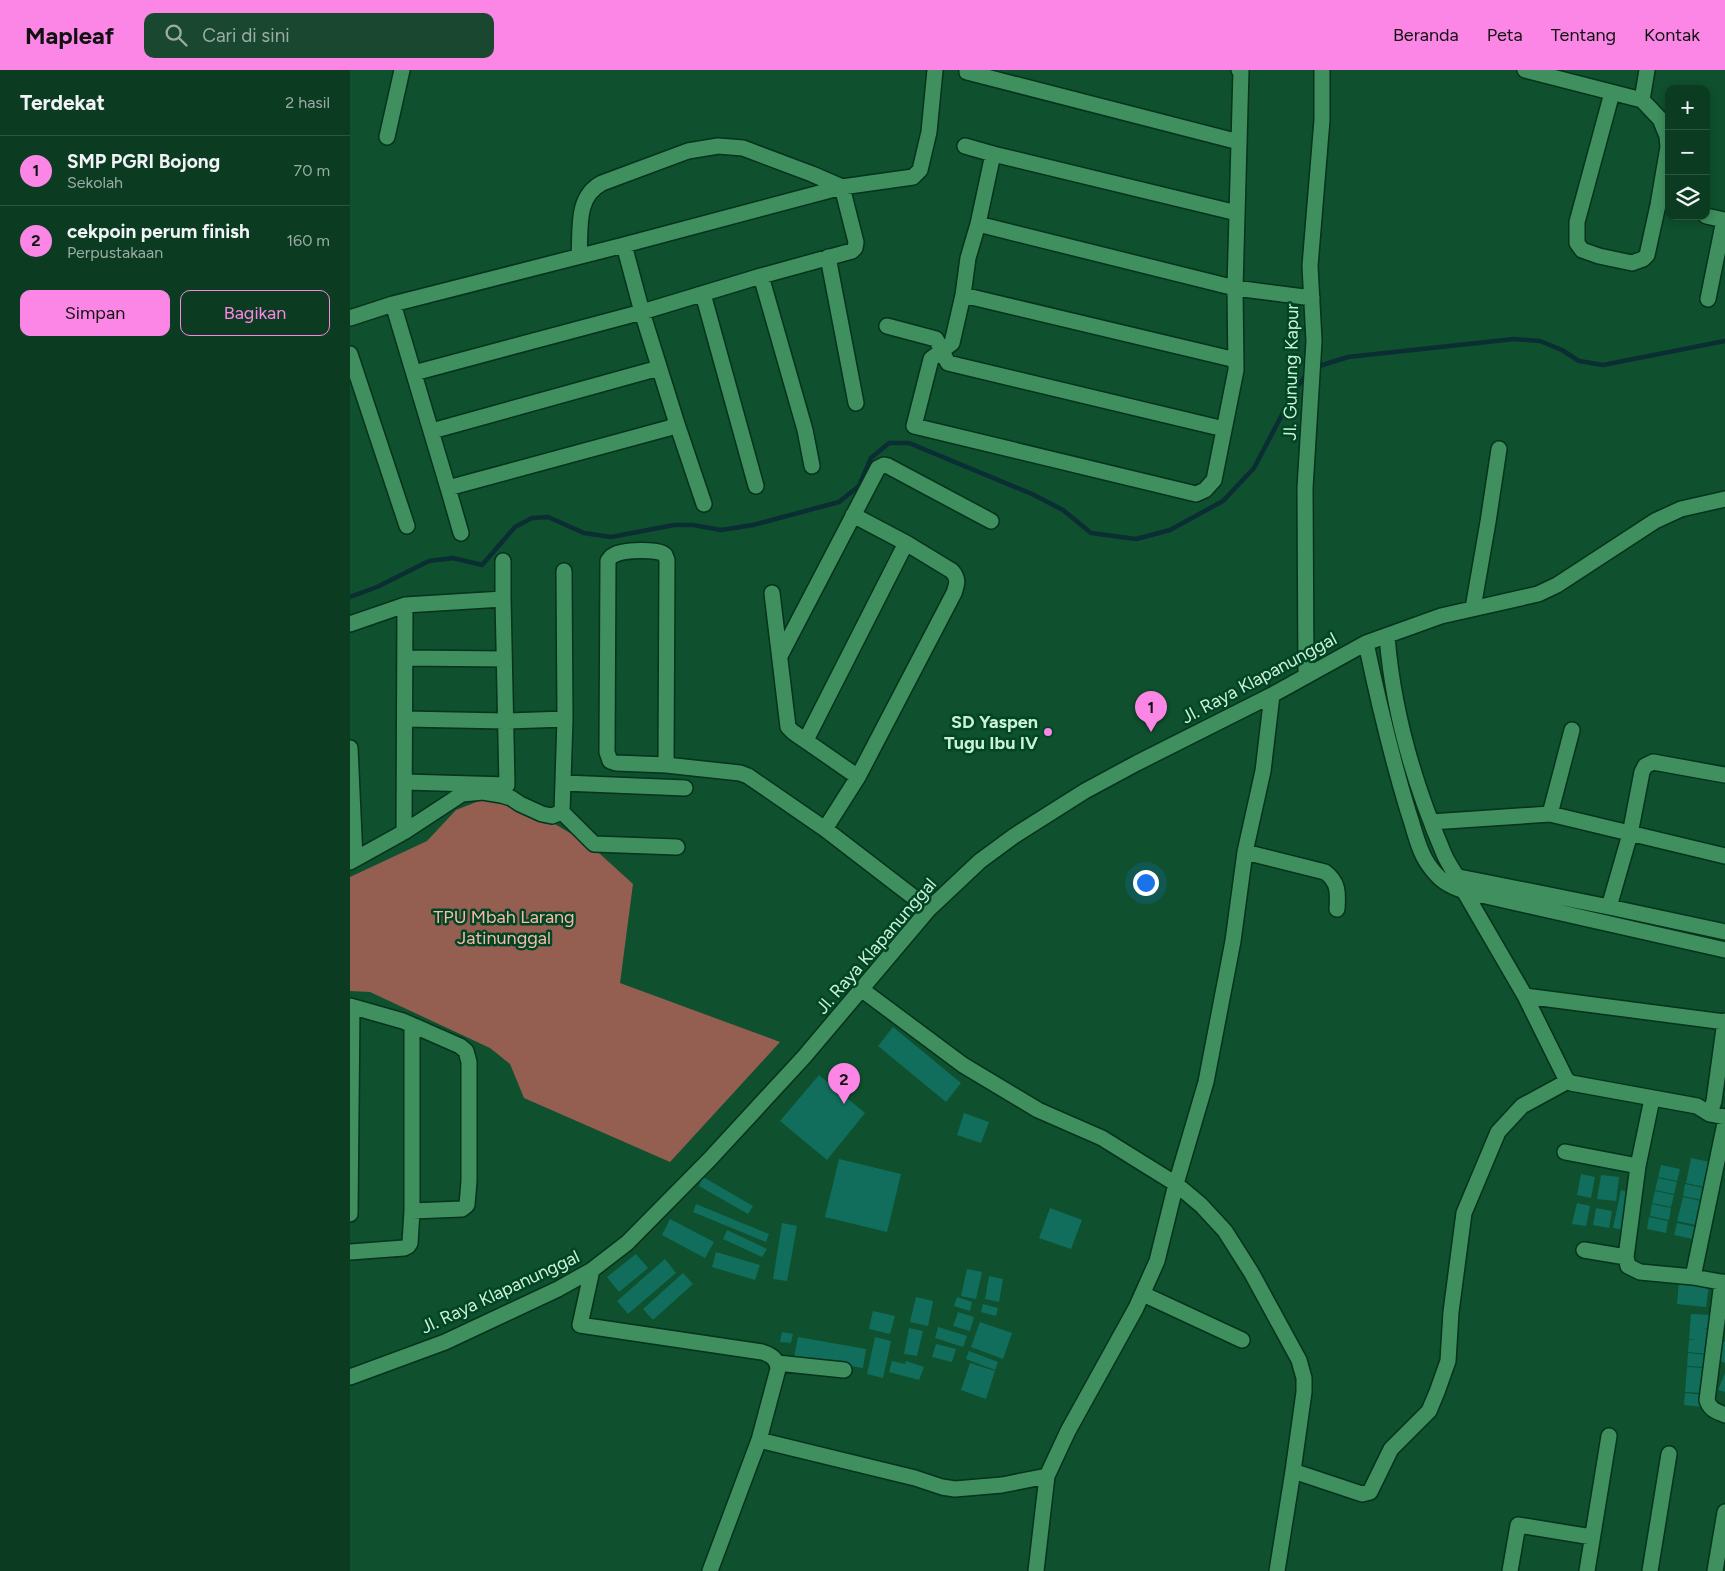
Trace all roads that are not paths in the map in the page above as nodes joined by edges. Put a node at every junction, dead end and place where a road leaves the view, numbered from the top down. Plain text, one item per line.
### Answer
1 (402, 70) edge
2 (967, 70) edge
3 (1239, 70) edge
4 (1322, 70) edge
5 (1525, 70) edge
6 (1647, 70) edge
7 (932, 71) edge
8 (1578, 76) edge
9 (1612, 93) junction
10 (1642, 100) junction
11 (387, 137) dead end
12 (1239, 142) junction
13 (966, 146) dead end
14 (993, 154) junction
15 (842, 187) junction
16 (1663, 207) edge
17 (1237, 213) junction
18 (1710, 217) edge
19 (1724, 220) edge
20 (978, 224) junction
21 (624, 246) junction
22 (579, 256) junction
23 (828, 257) junction
24 (761, 276) junction
25 (1235, 288) junction
26 (703, 294) junction
27 (963, 295) junction
28 (1312, 298) junction
29 (1708, 299) dead end
30 (393, 304) junction
31 (642, 312) junction
32 (350, 318) edge
33 (887, 326) dead end
34 (942, 351) junction
35 (350, 354) edge
36 (1236, 360) junction
37 (659, 368) junction
38 (414, 373) junction
39 (856, 404) dead end
40 (677, 424) junction
41 (1224, 428) junction
42 (432, 431) junction
43 (1499, 449) dead end
44 (812, 466) dead end
45 (756, 486) dead end
46 (448, 488) junction
47 (1725, 499) edge
48 (704, 504) dead end
49 (853, 515) junction
50 (990, 521) dead end
51 (407, 526) dead end
52 (461, 533) dead end
53 (906, 543) junction
54 (503, 561) dead end
55 (564, 572) dead end
56 (772, 593) dead end
57 (503, 599) junction
58 (405, 605) junction
59 (1473, 608) junction
60 (350, 624) edge
61 (1387, 636) junction
62 (1366, 643) junction
63 (780, 656) junction
64 (405, 658) junction
65 (504, 659) junction
66 (1306, 676) junction
67 (1272, 695) junction
68 (405, 719) junction
69 (566, 719) junction
70 (505, 721) junction
71 (1572, 730) dead end
72 (806, 740) junction
73 (350, 748) edge
74 (666, 765) junction
75 (1725, 775) edge
76 (858, 777) junction
77 (405, 782) junction
78 (564, 783) junction
79 (685, 788) dead end
80 (506, 791) junction
81 (562, 812) junction
82 (1550, 814) junction
83 (1431, 822) junction
84 (825, 829) junction
85 (404, 832) junction
86 (1630, 834) junction
87 (677, 847) dead end
88 (1245, 852) junction
89 (1725, 856) edge
90 (352, 861) edge
91 (1462, 884) junction
92 (1610, 907) junction
93 (929, 909) junction
94 (1337, 910) dead end
95 (1725, 932) edge
96 (1725, 950) edge
97 (861, 989) junction
98 (1524, 996) junction
99 (351, 1007) edge
100 (1725, 1022) edge
101 (412, 1025) junction
102 (1568, 1081) junction
103 (1652, 1099) junction
104 (1718, 1109) edge
105 (1725, 1123) edge
106 (1566, 1152) dead end
107 (1638, 1166) junction
108 (1176, 1184) junction
109 (412, 1211) junction
110 (350, 1214) edge
111 (1584, 1250) dead end
112 (350, 1252) edge
113 (1626, 1257) junction
114 (592, 1270) junction
115 (1693, 1277) junction
116 (1724, 1282) edge
117 (1144, 1294) junction
118 (1721, 1325) edge
119 (1242, 1340) dead end
120 (777, 1362) junction
121 (844, 1370) dead end
122 (350, 1377) edge
123 (1725, 1415) edge
124 (1609, 1436) dead end
125 (759, 1440) junction
126 (1669, 1454) dead end
127 (1293, 1471) junction
128 (1047, 1476) junction
129 (1725, 1512) edge
130 (1592, 1537) junction
131 (710, 1571) edge
132 (1036, 1571) edge
133 (1276, 1571) edge
134 (1510, 1571) edge
135 (1587, 1571) edge
136 (1650, 1571) edge
137 (1715, 1571) edge

1 - 11 street
2 - 12 street
3 - 12 street
4 - 28 street, Jl. Gunung Kapur
5 - 8 street
6 - 10 street
7 - 15 street
8 - 9 street
9 - 10 street
9 - 16 street
10 - 16 street
12 - 17 street
13 - 14 street
14 - 17 street
14 - 20 street
15 - 21 street
15 - 22 street
15 - 23 street
17 - 25 street
18 - 19 street
19 - 29 street
20 - 25 street
20 - 27 street
21 - 22 street
21 - 31 street
22 - 30 street
23 - 24 street
23 - 39 street
24 - 26 street
24 - 44 street
25 - 28 street
25 - 36 street
26 - 31 street
26 - 45 street
27 - 34 street
27 - 36 street
28 - 66 street, Jl. Gunung Kapur
30 - 32 street
30 - 38 street
31 - 37 street
31 - 38 street
33 - 34 street
34 - 41 street
34 - 41 street
35 - 51 street
36 - 41 street
37 - 40 street
37 - 42 street
38 - 42 street
40 - 46 street
40 - 48 street
42 - 46 street
43 - 59 street
46 - 52 street
47 - 59 street, Jl. Raya Klapanunggal
49 - 50 street
49 - 53 street
49 - 63 street
53 - 72 street
53 - 76 street
54 - 57 street
55 - 69 street
56 - 63 street
57 - 58 street
57 - 65 street
58 - 60 street
58 - 64 street
59 - 61 street, Jl. Raya Klapanunggal
61 - 62 street, Jl. Raya Klapanunggal
61 - 83 street
62 - 66 street, Jl. Raya Klapanunggal
62 - 91 street
63 - 72 street
64 - 65 street
64 - 68 street
65 - 70 street
66 - 67 street, Jl. Raya Klapanunggal
67 - 88 street
67 - 93 street, Jl. Raya Klapanunggal
68 - 70 street
68 - 77 street
69 - 70 street
69 - 78 street
70 - 80 street
71 - 82 street
72 - 76 street
73 - 90 street
74 - 74 street
74 - 84 street
75 - 86 street
76 - 84 street
77 - 80 street
77 - 85 street
78 - 79 street
78 - 81 street
80 - 81 street
80 - 85 street
81 - 87 street
82 - 83 street
82 - 86 street
83 - 91 street
84 - 93 street
85 - 90 street
86 - 89 street
86 - 92 street
88 - 94 street
88 - 108 street
91 - 92 street
91 - 96 street
91 - 98 street
92 - 95 street
93 - 97 street, Jl. Raya Klapanunggal
97 - 108 street
97 - 114 street, Jl. Raya Klapanunggal
98 - 100 street
98 - 102 street
99 - 101 street
99 - 110 street
100 - 104 street
101 - 109 street
101 - 109 street
102 - 103 street
102 - 127 street
103 - 104 street
103 - 107 street
105 - 115 street
106 - 107 street
107 - 113 street
108 - 117 street
108 - 127 street
109 - 112 street
111 - 113 street
113 - 115 street
114 - 120 street
114 - 122 street, Jl. Raya Klapanunggal
115 - 116 street
116 - 118 street
117 - 119 street
117 - 128 street
118 - 123 street
120 - 121 street
120 - 125 street
124 - 130 street
125 - 128 street
125 - 131 street
126 - 136 street
127 - 133 street
128 - 132 street
129 - 137 street
130 - 134 street
130 - 135 street

